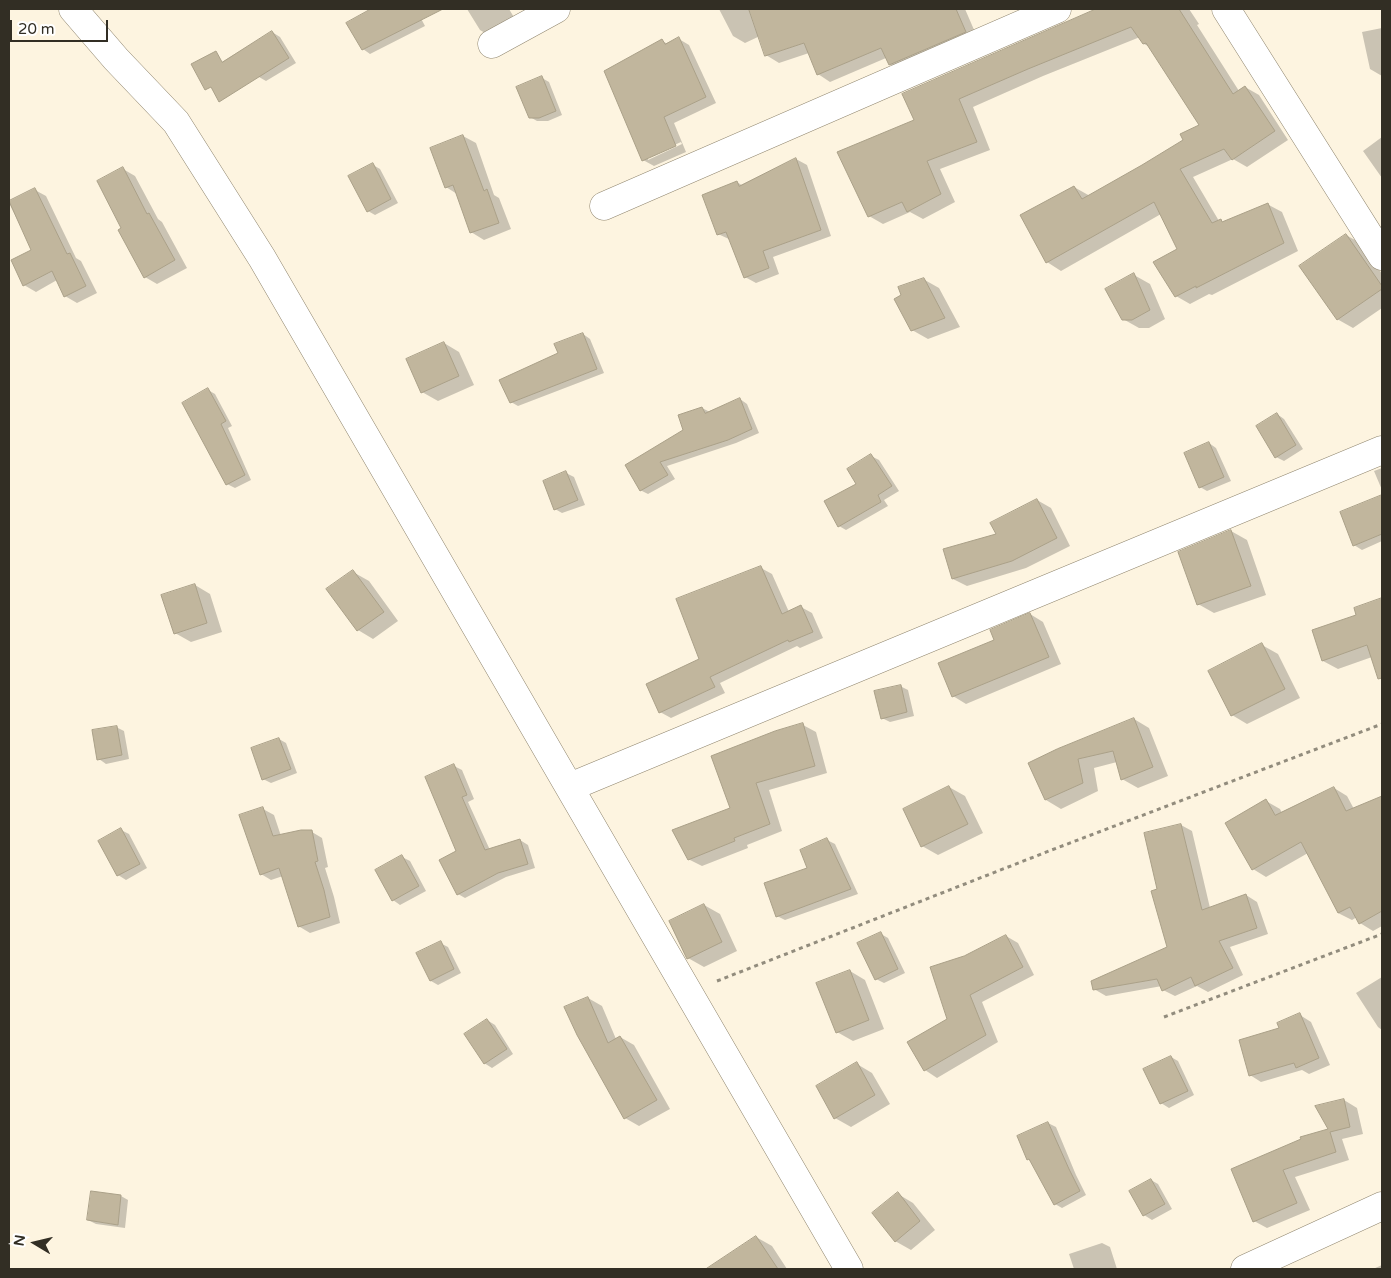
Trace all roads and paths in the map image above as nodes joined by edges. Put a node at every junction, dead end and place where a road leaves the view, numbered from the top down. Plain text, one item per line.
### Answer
1 (73, 9) edge
2 (556, 9) edge
3 (1057, 9) edge
4 (1226, 9) edge
5 (492, 44) dead end
6 (604, 206) dead end
7 (1382, 256) edge
8 (1382, 450) edge
9 (1382, 724) edge
10 (570, 787) junction
11 (1382, 934) edge
12 (688, 992) junction
13 (1164, 1018) dead end
14 (1382, 1206) edge
15 (849, 1269) edge
16 (1245, 1269) edge

1 - 10 street
2 - 5 street
3 - 6 street
4 - 7 street
8 - 10 street
9 - 12 path
10 - 12 street
11 - 13 path
12 - 15 street
14 - 16 street

